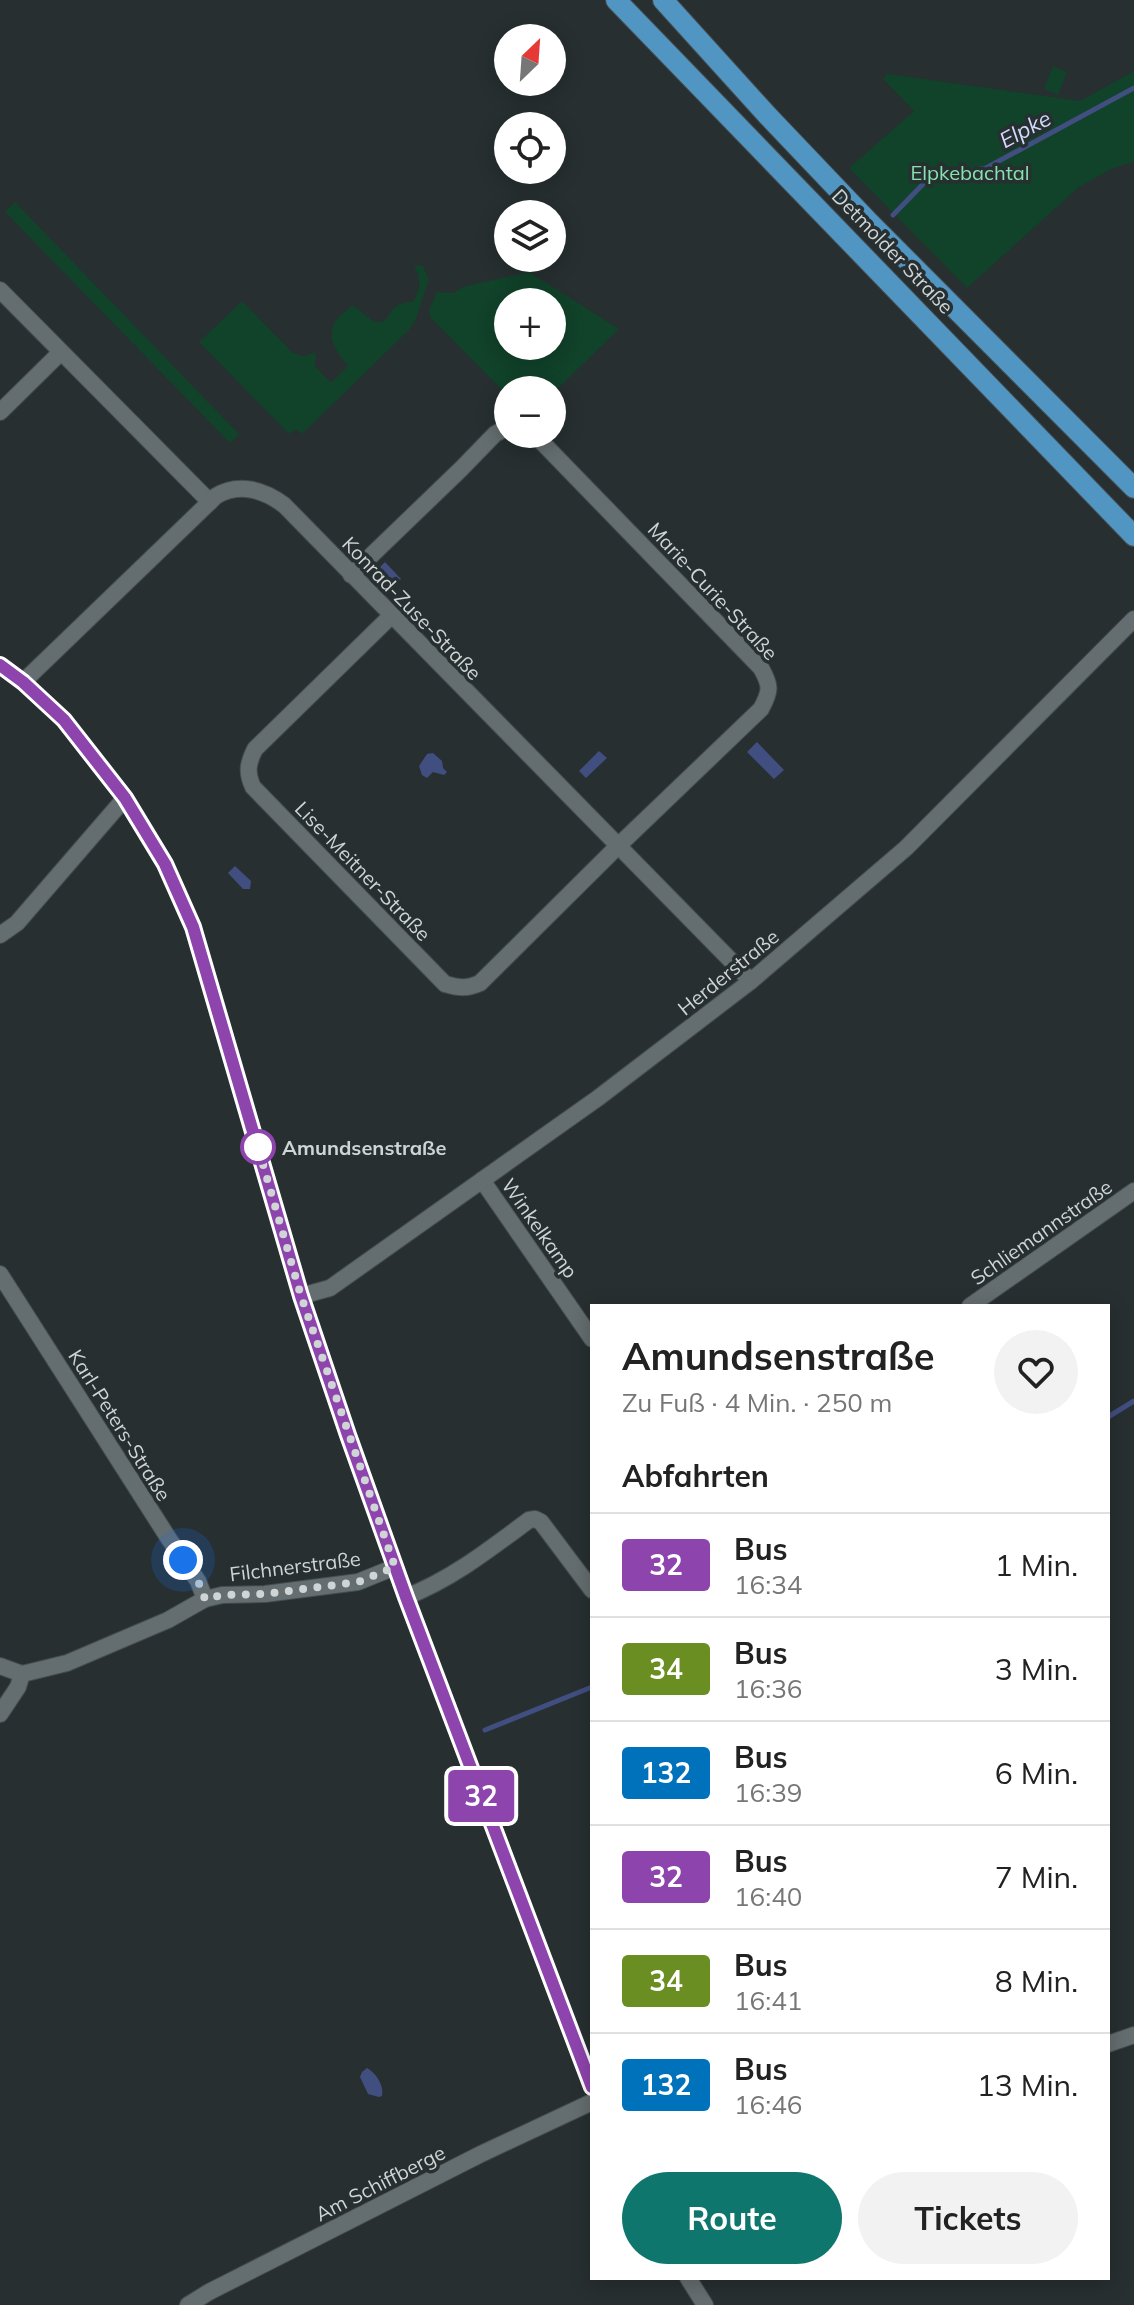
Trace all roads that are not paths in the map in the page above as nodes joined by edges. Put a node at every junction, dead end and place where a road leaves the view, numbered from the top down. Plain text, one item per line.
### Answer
1 (616, 0) edge
2 (663, 0) edge
3 (932, 285) junction
4 (0, 290) edge
5 (911, 304) junction
6 (60, 353) junction
7 (0, 412) edge
8 (494, 435) edge
9 (548, 448) edge
10 (1134, 488) edge
11 (210, 502) junction
12 (1129, 521) edge
13 (351, 575) junction
14 (391, 616) junction
15 (1134, 619) edge
16 (0, 665) edge
17 (23, 682) junction
18 (125, 798) junction
19 (617, 847) junction
20 (0, 935) edge
21 (751, 981) junction
22 (482, 1180) junction
23 (1134, 1191) edge
24 (0, 1274) edge
25 (301, 1296) junction
26 (973, 1304) edge
27 (590, 1336) edge
28 (395, 1567) junction
29 (590, 1587) edge
30 (406, 1597) junction
31 (205, 1599) junction
32 (0, 1666) edge
33 (22, 1674) junction
34 (0, 1714) edge
35 (1134, 2035) edge
36 (1110, 2043) edge
37 (590, 2082) edge
38 (590, 2103) edge
39 (689, 2280) edge
40 (188, 2305) edge
41 (705, 2305) edge

1 - 5 main road, Detmolder Straße
2 - 3 main road, Detmolder Straße
3 - 5 main road
3 - 10 main road, Detmolder Straße
4 - 6 street
5 - 12 main road, Detmolder Straße
6 - 7 street
6 - 11 street
8 - 13 street
9 - 19 street, Marie-Curie-Straße
11 - 13 street, Konrad-Zuse-Straße
11 - 17 street, Konrad-Zuse-Straße
13 - 14 street, Konrad-Zuse-Straße
14 - 19 street, Konrad-Zuse-Straße
14 - 19 street, Lise-Meitner-Straße
15 - 21 street, Herderstraße
16 - 17 street
17 - 18 street
18 - 20 street
18 - 25 street
19 - 21 street, Konrad-Zuse-Straße
21 - 22 street, Herderstraße
22 - 25 street, Herderstraße
22 - 27 street, Winkelkamp
23 - 26 street, Schliemannstraße
24 - 31 street, Karl-Peters-Straße
25 - 28 street
28 - 30 street
28 - 31 street, Filchnerstraße
29 - 30 street
30 - 37 street
31 - 33 street, Filchnerstraße
32 - 33 street
33 - 34 street
35 - 36 street
38 - 40 street, Am Schiffberge
39 - 41 street

